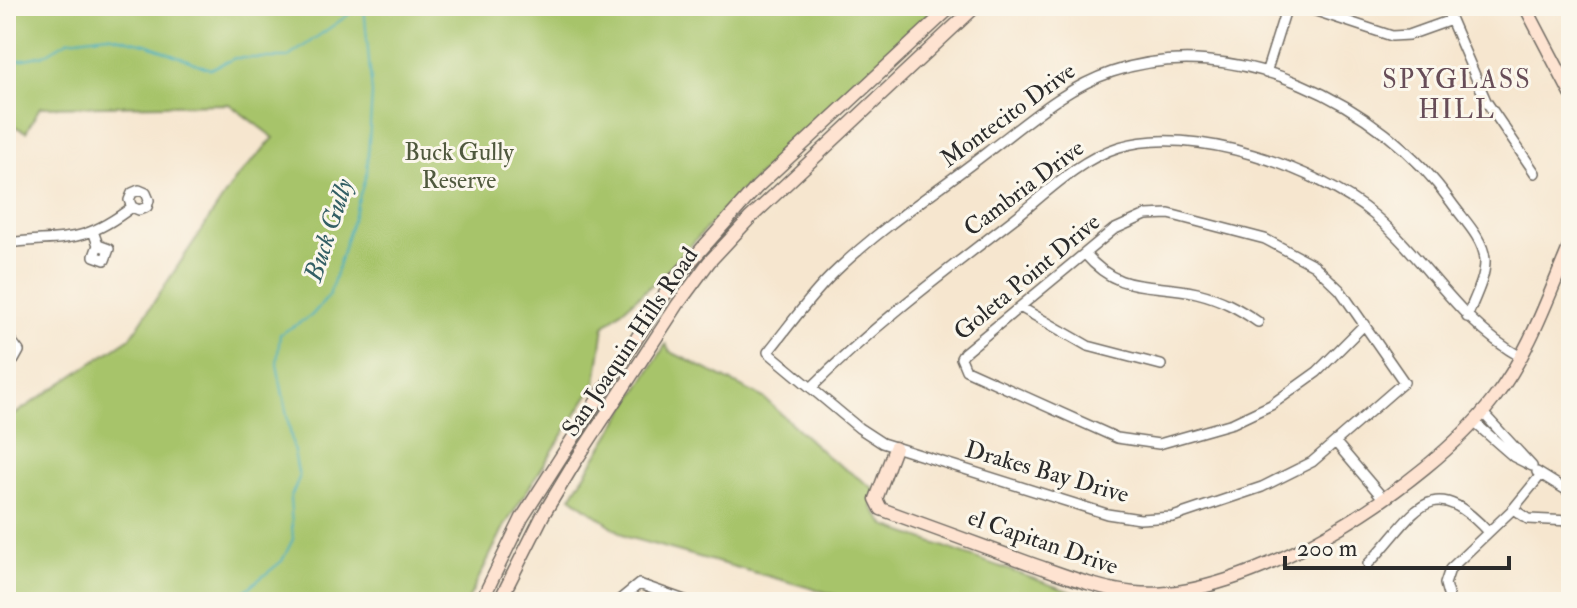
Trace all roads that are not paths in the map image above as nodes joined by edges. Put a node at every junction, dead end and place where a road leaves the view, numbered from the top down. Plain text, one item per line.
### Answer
1 (952, 6) edge
2 (976, 6) edge
3 (1287, 6) edge
4 (1301, 6) edge
5 (1445, 6) edge
6 (1525, 6) edge
7 (1451, 20) junction
8 (1266, 73) junction
9 (1570, 91) edge
10 (1535, 173) dead end
11 (132, 207) dead end
12 (93, 231) junction
13 (6, 243) edge
14 (1571, 243) edge
15 (98, 245) dead end
16 (1085, 254) junction
17 (1020, 307) junction
18 (1467, 317) junction
19 (1258, 322) dead end
20 (1365, 324) junction
21 (6, 344) edge
22 (768, 352) joint
23 (1521, 357) junction
24 (6, 359) edge
25 (1161, 365) dead end
26 (1404, 382) joint
27 (811, 388) junction
28 (1479, 418) junction
29 (1337, 444) junction
30 (895, 448) junction
31 (1540, 476) junction
32 (1571, 493) edge
33 (1382, 497) junction
34 (1513, 509) junction
35 (1571, 521) edge
36 (1488, 532) junction
37 (1368, 564) dead end
38 (481, 602) edge
39 (499, 602) edge
40 (617, 602) edge
41 (690, 602) edge
42 (1450, 602) edge

1 - 38 main road, San Joaquin Hills Road
2 - 39 main road, San Joaquin Hills Road
3 - 8 street
4 - 7 street
5 - 7 street
6 - 9 main road
7 - 10 street
8 - 18 street, Montecito Drive
8 - 22 street, Montecito Drive
11 - 12 street
12 - 13 street
12 - 15 street
14 - 23 main road, el Capitan Drive
16 - 17 street, Goleta Point Drive
16 - 19 street
16 - 20 street, Goleta Point Drive
17 - 20 street, Goleta Point Drive
17 - 25 street
18 - 23 street, Cambria Drive
18 - 27 street, Cambria Drive
20 - 26 street, Goleta Point Drive
21 - 24 street
22 - 27 street, Drakes Bay Drive
23 - 28 main road, el Capitan Drive
26 - 29 street, Drakes Bay Drive
27 - 30 street, Drakes Bay Drive
28 - 31 street
28 - 33 main road, el Capitan Drive
29 - 30 street, Drakes Bay Drive
29 - 33 street
30 - 33 main road, el Capitan Drive
31 - 32 street
31 - 34 street
34 - 35 street
34 - 36 street
36 - 37 street
36 - 42 street
40 - 41 street

